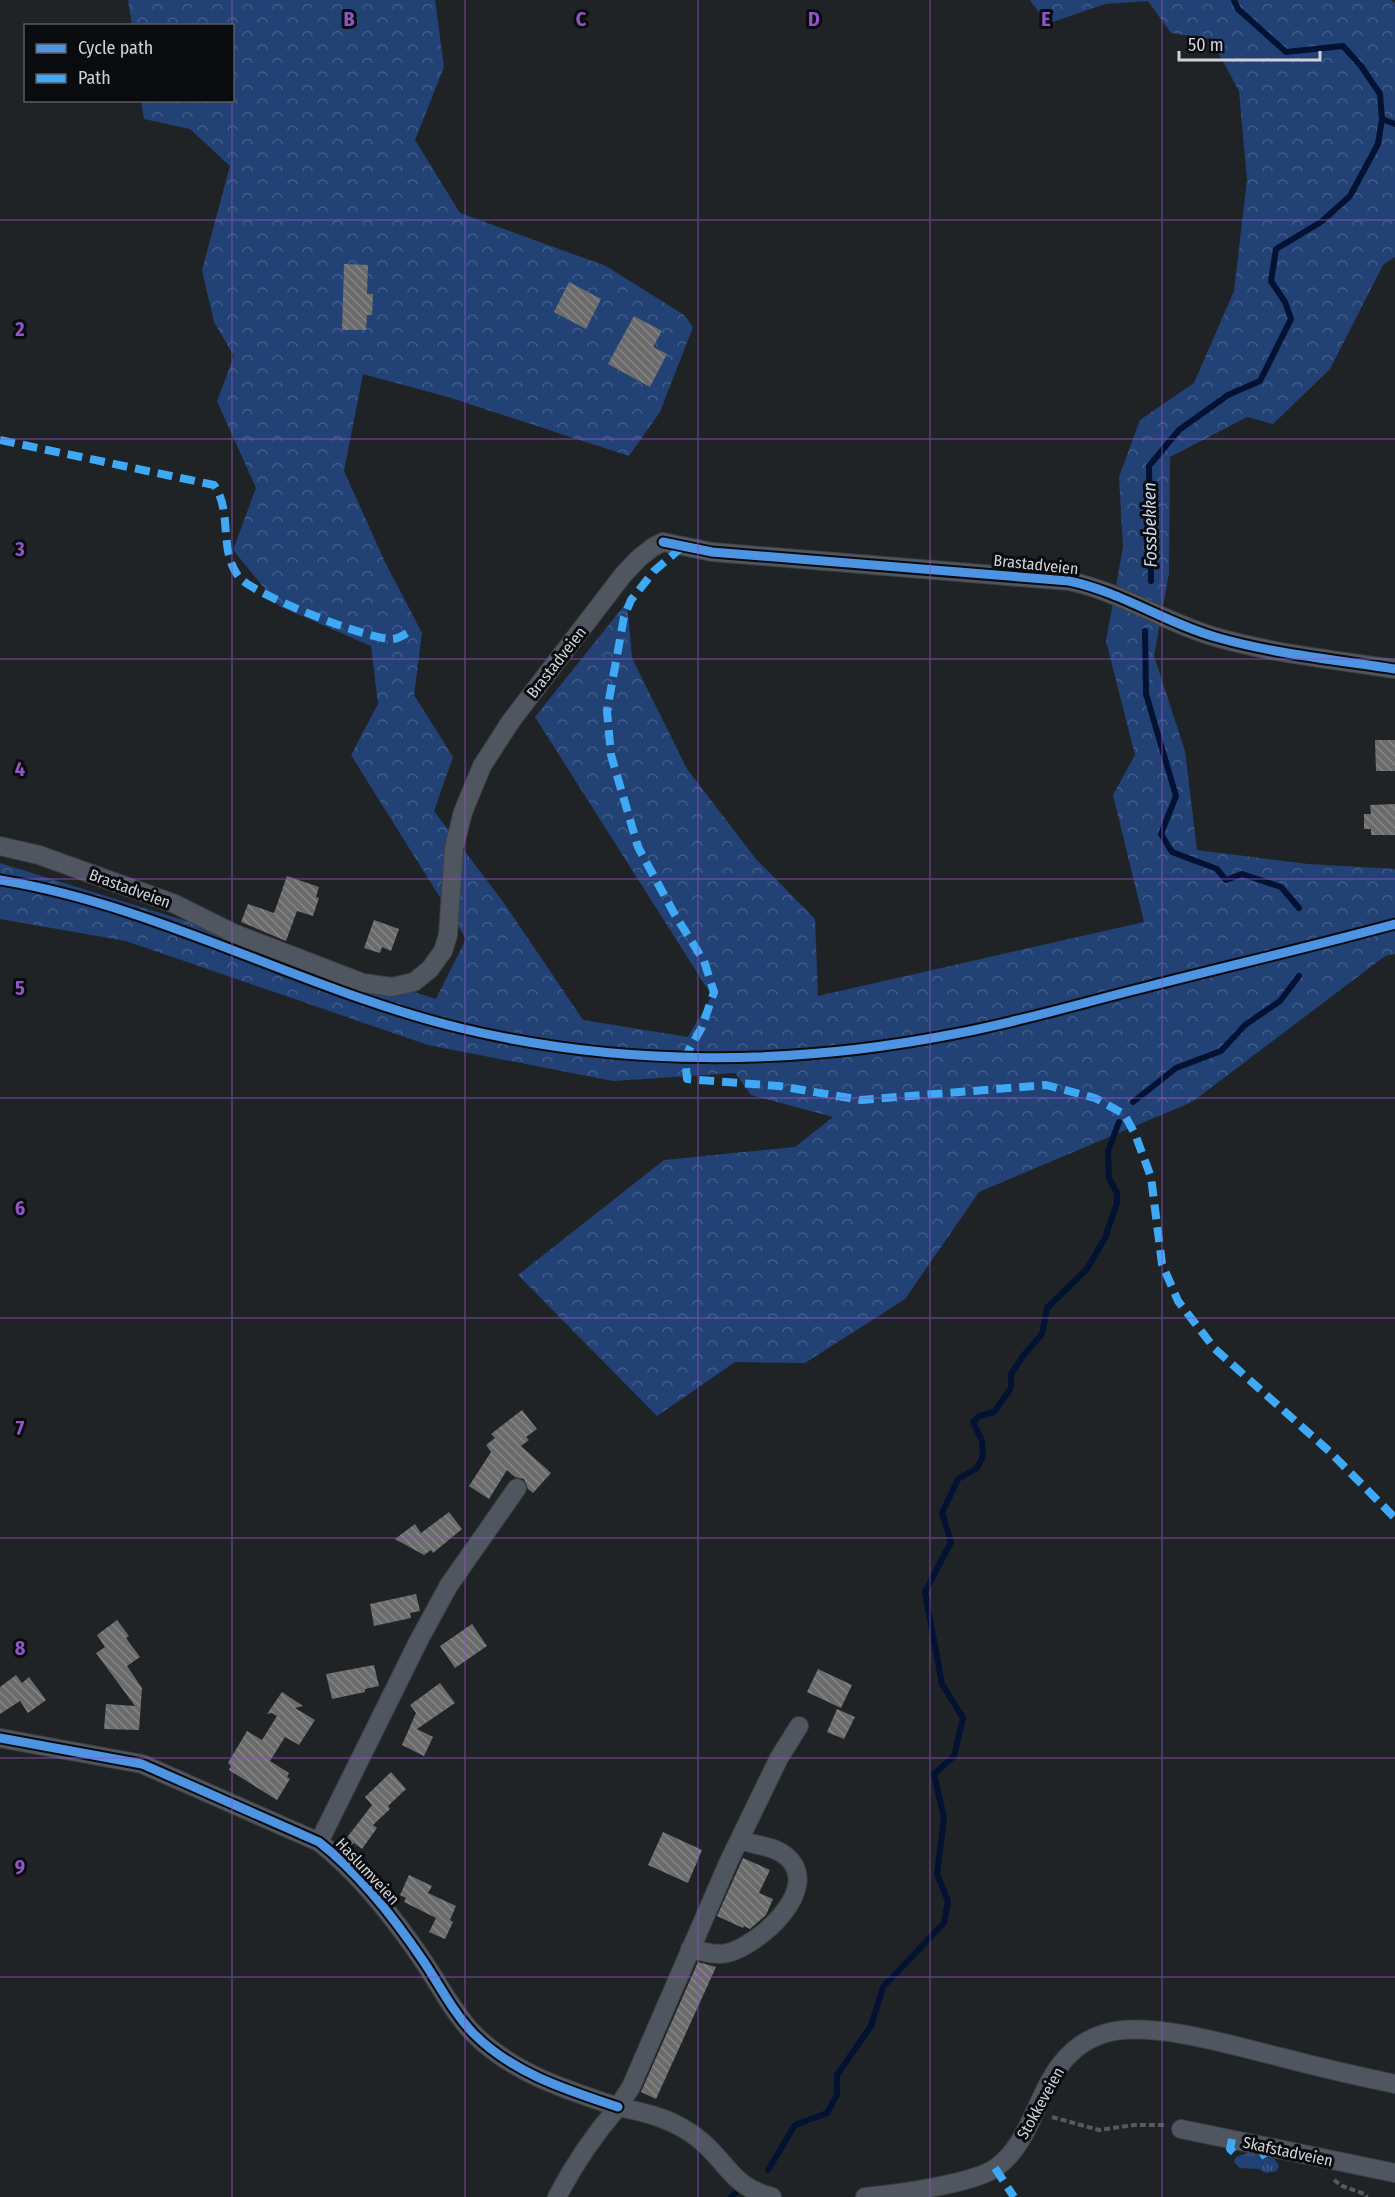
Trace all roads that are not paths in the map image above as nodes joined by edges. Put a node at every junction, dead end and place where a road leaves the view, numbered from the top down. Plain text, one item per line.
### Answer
1 (1395, 669) edge
2 (0, 846) edge
3 (518, 1488) dead end
4 (799, 1726) dead end
5 (0, 1738) edge
6 (740, 1840) junction
7 (319, 1842) junction
8 (690, 1949) junction
9 (1395, 2084) edge
10 (618, 2107) junction
11 (1181, 2129) road end
12 (1395, 2173) edge
13 (747, 2194) edge
14 (557, 2197) edge
15 (772, 2197) edge
16 (865, 2197) edge

1 - 2 street, Brastadveien
3 - 7 street, Haslumveien
4 - 6 street
5 - 7 street, Haslumveien
6 - 8 street
6 - 8 street
7 - 10 street, Haslumveien
8 - 10 street
9 - 16 street, Stokkeveien
10 - 13 street
10 - 14 street
11 - 12 street, Skafstadveien
13 - 15 street

